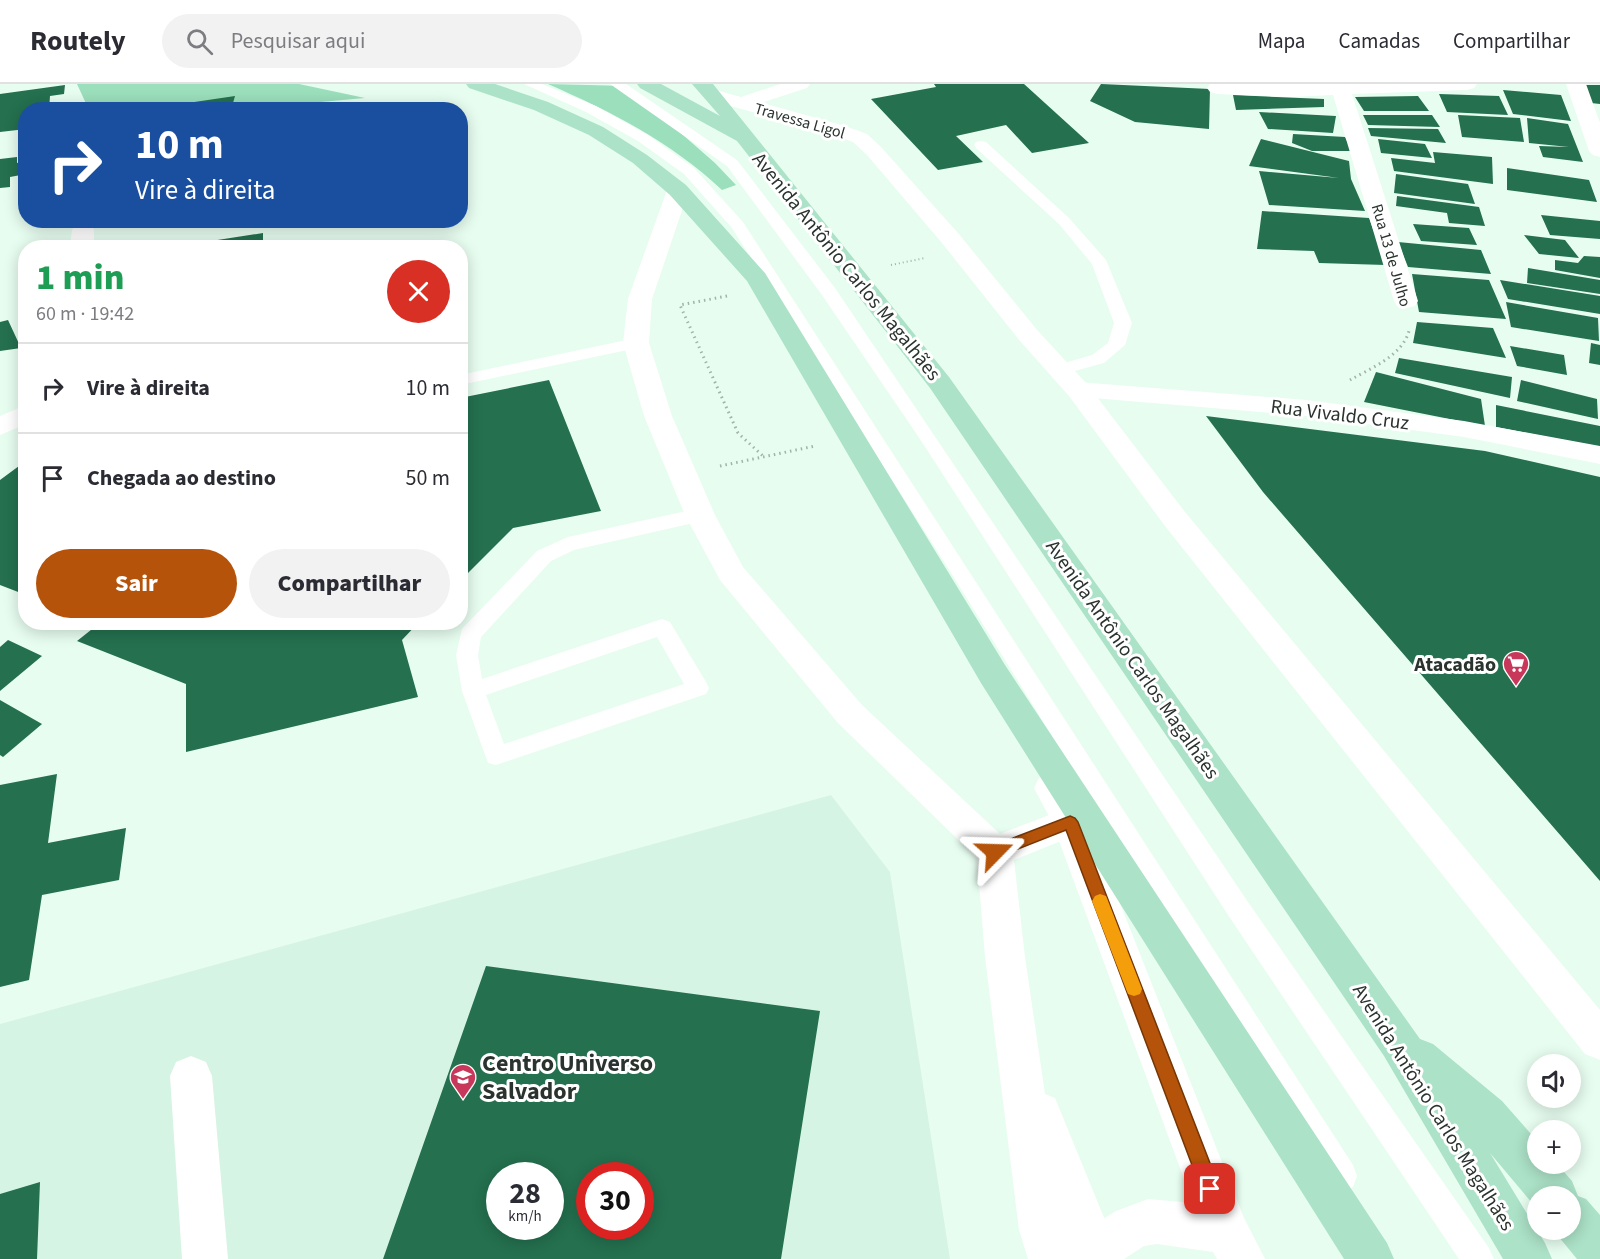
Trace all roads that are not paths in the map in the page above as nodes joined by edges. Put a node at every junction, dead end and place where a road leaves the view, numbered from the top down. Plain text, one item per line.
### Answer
1 (476, 84) edge
2 (531, 84) edge
3 (617, 84) edge
4 (647, 84) edge
5 (800, 84) edge
6 (1467, 84) edge
7 (1576, 84) edge
8 (1217, 88) dead end
9 (709, 90) edge
10 (1341, 90) junction
11 (742, 103) junction
12 (745, 139) junction
13 (981, 145) dead end
14 (1600, 151) edge
15 (678, 190) junction
16 (1406, 301) road end
17 (636, 343) junction
18 (468, 378) edge
19 (1069, 380) junction
20 (18, 417) edge
21 (0, 427) edge
22 (1600, 455) edge
23 (700, 514) junction
24 (993, 674) junction
25 (473, 691) junction
26 (1070, 822) junction
27 (995, 852) junction
28 (1600, 1041) edge
29 (1399, 1042) junction
30 (1021, 1065) junction
31 (191, 1076) dead end
32 (1547, 1186) edge
33 (1581, 1228) edge
34 (1234, 1245) edge
35 (1600, 1250) edge
36 (1379, 1254) edge
37 (1094, 1257) edge
38 (205, 1259) edge
39 (1051, 1259) edge
40 (1478, 1259) edge
41 (1529, 1259) edge

1 - 15 main road
2 - 36 lane
3 - 40 lane
4 - 12 main road
5 - 11 street, Travessa Ligol
6 - 10 street
7 - 14 street
8 - 10 street
9 - 11 street, Travessa Ligol
9 - 12 main road, Avenida Antônio Carlos Magalhães
10 - 16 street, Rua 13 de Julho
11 - 19 street, Travessa Ligol
12 - 29 main road, Avenida Antônio Carlos Magalhães
13 - 19 lane
15 - 17 street
15 - 24 main road
17 - 18 lane
17 - 23 street
19 - 22 street, Rua Vivaldo Cruz
19 - 28 street
20 - 21 street
23 - 25 lane
23 - 27 street
24 - 26 street
24 - 36 main road
25 - 25 lane
26 - 27 street
26 - 34 street
27 - 30 street
29 - 32 main road
29 - 41 main road, Avenida Antônio Carlos Magalhães
30 - 37 street
30 - 39 street
31 - 38 street
33 - 35 main road
34 - 37 street

